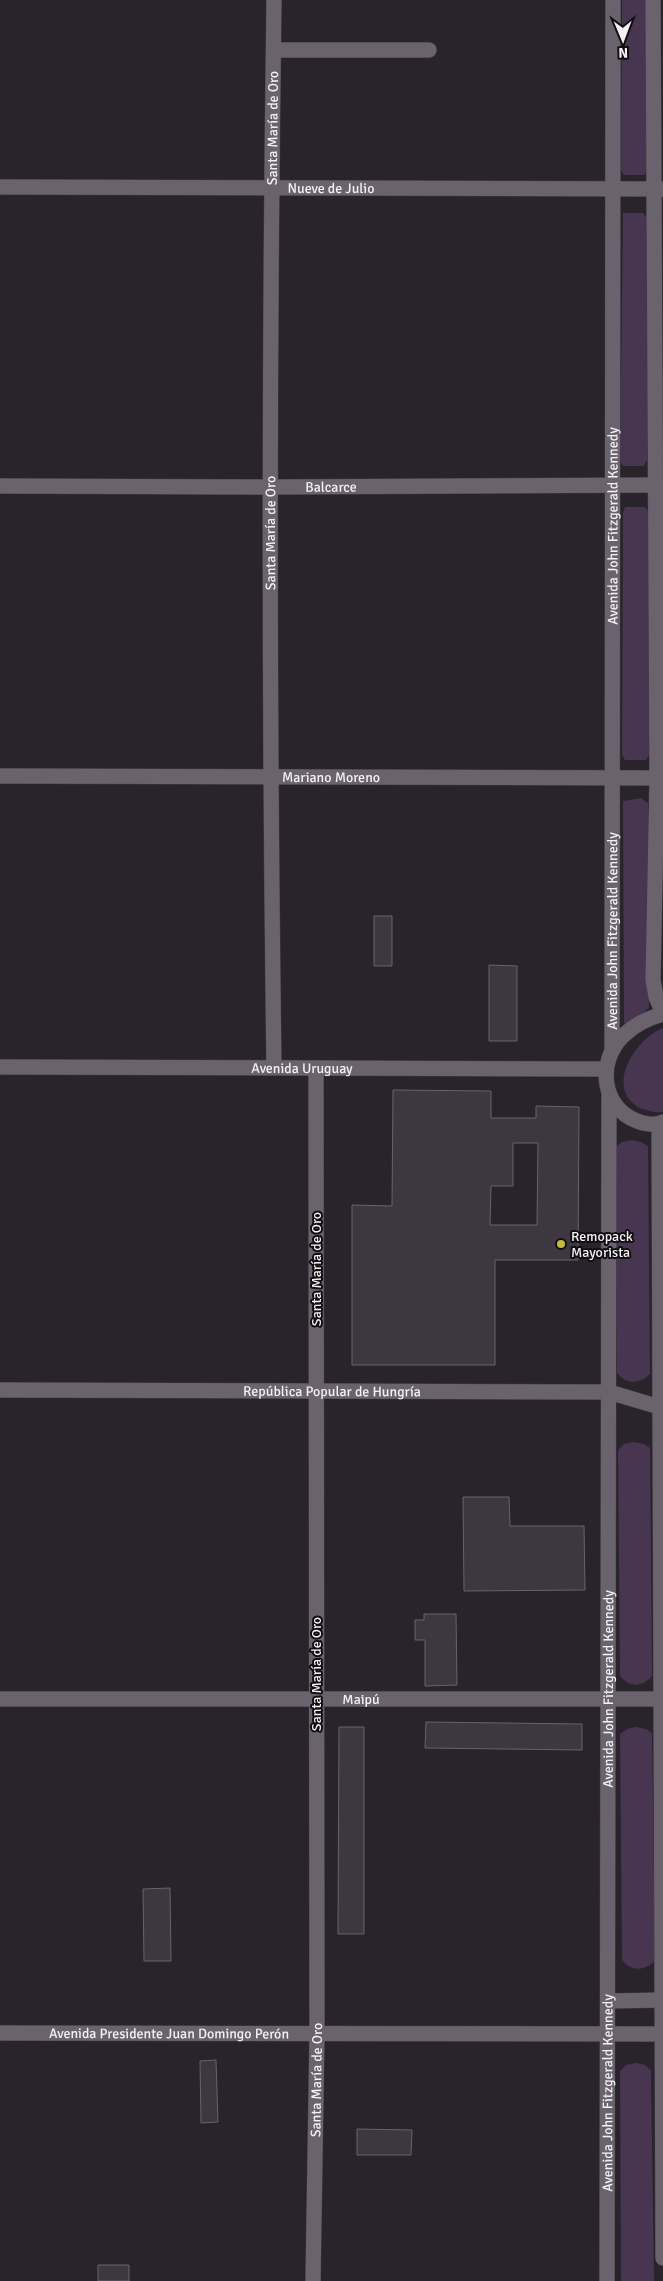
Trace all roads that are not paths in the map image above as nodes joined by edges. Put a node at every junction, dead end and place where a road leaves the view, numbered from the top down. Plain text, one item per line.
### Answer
1 (274, 0) edge
2 (613, 0) edge
3 (653, 0) edge
4 (274, 50) junction
5 (428, 50) dead end
6 (272, 186) junction
7 (0, 187) edge
8 (613, 189) junction
9 (659, 189) edge
10 (659, 485) edge
11 (0, 486) edge
12 (612, 486) junction
13 (270, 487) junction
14 (0, 776) edge
15 (270, 776) junction
16 (660, 778) edge
17 (612, 779) junction
18 (663, 1013) edge
19 (612, 1051) junction
20 (0, 1067) edge
21 (274, 1067) junction
22 (316, 1068) junction
23 (606, 1069) junction
24 (609, 1096) junction
25 (661, 1123) edge
26 (0, 1390) edge
27 (317, 1392) junction
28 (609, 1392) junction
29 (662, 1408) edge
30 (0, 1699) edge
31 (316, 1699) junction
32 (608, 1699) junction
33 (662, 1699) edge
34 (608, 2000) junction
35 (663, 2000) edge
36 (0, 2033) edge
37 (317, 2033) junction
38 (608, 2033) junction
39 (663, 2034) edge
40 (663, 2213) edge
41 (663, 2258) edge
42 (313, 2281) edge
43 (608, 2281) edge

1 - 4 street, Santa María de Oro
2 - 8 street, Avenida John Fitzgerald Kennedy
3 - 9 street
4 - 5 street
4 - 6 street, Santa María de Oro
6 - 7 street, Nueve de Julio
6 - 8 street, Nueve de Julio
6 - 13 street, Santa María de Oro
8 - 9 street, Nueve de Julio
8 - 12 street, Avenida John Fitzgerald Kennedy
9 - 10 street
10 - 12 street, Balcarce
10 - 16 street
11 - 13 street, Balcarce
12 - 13 street, Balcarce
12 - 17 street, Avenida John Fitzgerald Kennedy
13 - 15 street, Santa María de Oro
14 - 15 street, Mariano Moreno
15 - 17 street, Mariano Moreno
15 - 21 street, Santa María de Oro
16 - 17 street, Mariano Moreno
16 - 18 street
17 - 19 street, Avenida John Fitzgerald Kennedy
18 - 19 street
19 - 23 street
20 - 21 street, Avenida Uruguay
21 - 22 street, Avenida Uruguay
22 - 23 street, Avenida Uruguay
22 - 27 street, Santa María de Oro
23 - 24 street, Avenida John Fitzgerald Kennedy
24 - 25 street
24 - 28 street, Avenida John Fitzgerald Kennedy
25 - 29 street
26 - 27 street, República Popular de Hungría
27 - 28 street, República Popular de Hungría
27 - 31 street, Santa María de Oro
28 - 29 street, República Popular de Hungría
28 - 32 street, Avenida John Fitzgerald Kennedy
29 - 33 street
30 - 31 street, Maipú
31 - 32 street, Maipú
31 - 37 street, Santa María de Oro
32 - 33 street, Maipú
32 - 34 street, Avenida John Fitzgerald Kennedy
33 - 35 street
34 - 35 street
34 - 38 street, Avenida John Fitzgerald Kennedy
35 - 39 street
36 - 37 street, Avenida Presidente Juan Domingo Perón
37 - 38 street, Avenida Presidente Juan Domingo Perón
37 - 42 street, Santa María de Oro
38 - 39 street, Avenida Presidente Juan Domingo Perón
38 - 43 street, Avenida John Fitzgerald Kennedy
39 - 40 street
40 - 41 street

